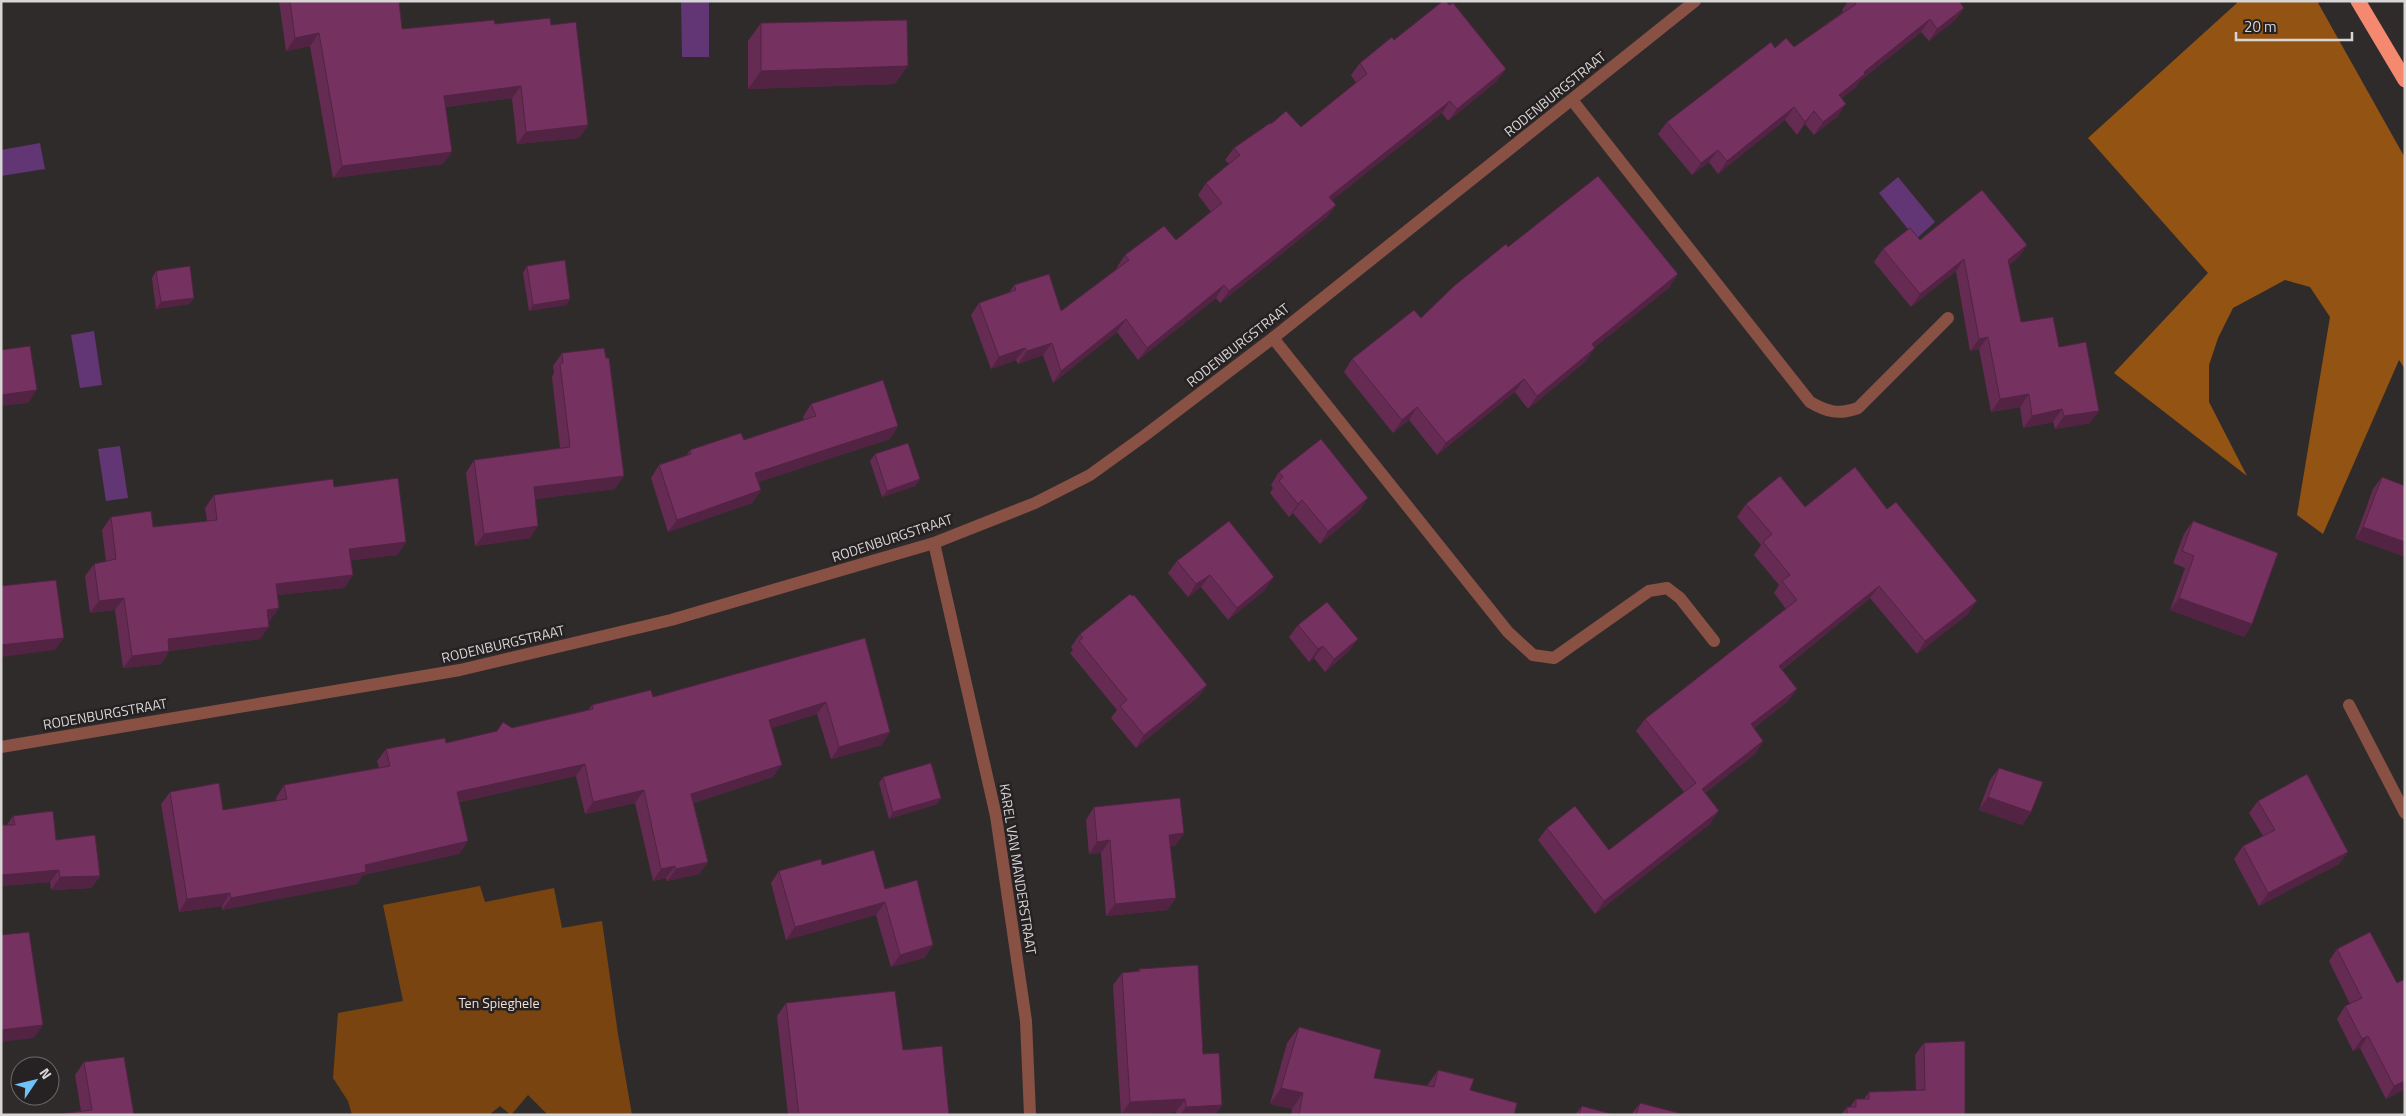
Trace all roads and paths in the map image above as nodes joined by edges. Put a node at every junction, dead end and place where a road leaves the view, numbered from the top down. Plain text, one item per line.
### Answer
1 (1695, 1) edge
2 (2358, 1) edge
3 (2405, 80) edge
4 (1572, 100) junction
5 (1948, 318) dead end
6 (1273, 338) junction
7 (934, 543) junction
8 (1714, 641) dead end
9 (2349, 705) dead end
10 (1, 747) edge
11 (2405, 812) edge
12 (1030, 1115) edge

1 - 4 street, RODENBURGSTRAAT
2 - 3 highway
4 - 5 street
4 - 6 street, RODENBURGSTRAAT
6 - 7 street, RODENBURGSTRAAT
6 - 8 street
7 - 10 street, RODENBURGSTRAAT
7 - 12 street, KAREL VAN MANDERSTRAAT
9 - 11 street

